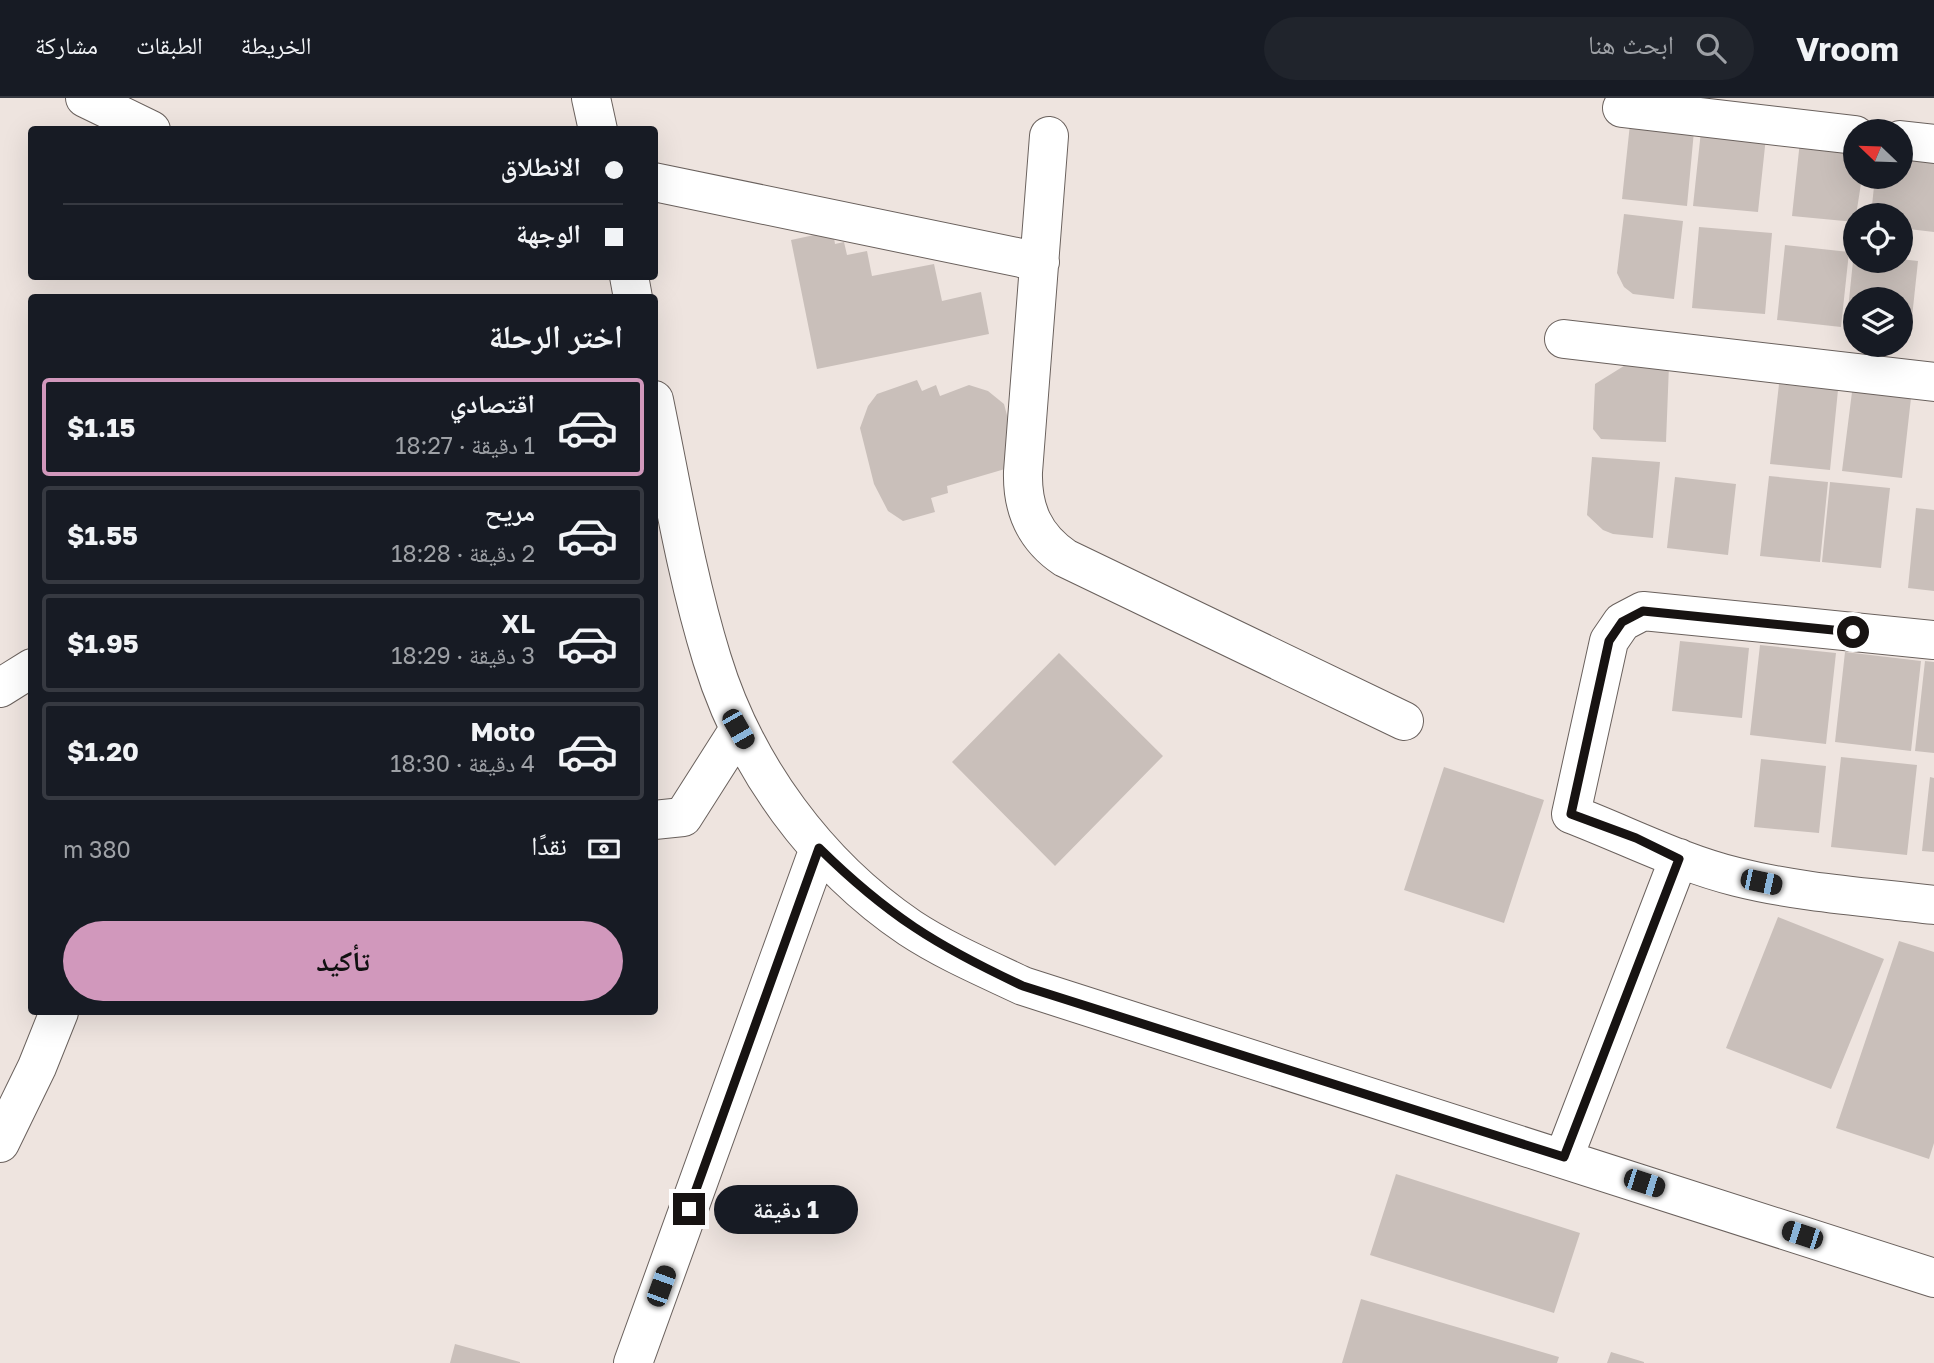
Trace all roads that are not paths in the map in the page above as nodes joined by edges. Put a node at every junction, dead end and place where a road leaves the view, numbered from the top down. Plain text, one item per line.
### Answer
1 (85, 98) edge
2 (591, 98) edge
3 (1622, 108) dead end
4 (143, 126) edge
5 (597, 126) edge
6 (1843, 134) edge
7 (1049, 135) dead end
8 (1913, 142) edge
9 (1934, 144) edge
10 (658, 183) edge
11 (1040, 262) junction
12 (1564, 339) dead end
13 (1934, 382) edge
14 (658, 419) edge
15 (1934, 640) edge
16 (28, 670) edge
17 (0, 688) edge
18 (1404, 721) dead end
19 (738, 729) junction
20 (658, 820) edge
21 (819, 848) junction
22 (1679, 859) junction
23 (1934, 905) edge
24 (58, 1015) edge
25 (0, 1143) edge
26 (1564, 1157) junction
27 (1934, 1278) edge
28 (633, 1363) edge

1 - 4 street
2 - 5 street
3 - 6 street
7 - 11 street
8 - 9 street
10 - 11 street
11 - 18 street
12 - 13 street
14 - 19 street
15 - 22 street
16 - 17 street
19 - 20 street
19 - 21 street
21 - 26 street
21 - 28 street
22 - 23 street
22 - 26 street
24 - 25 street
26 - 27 street

